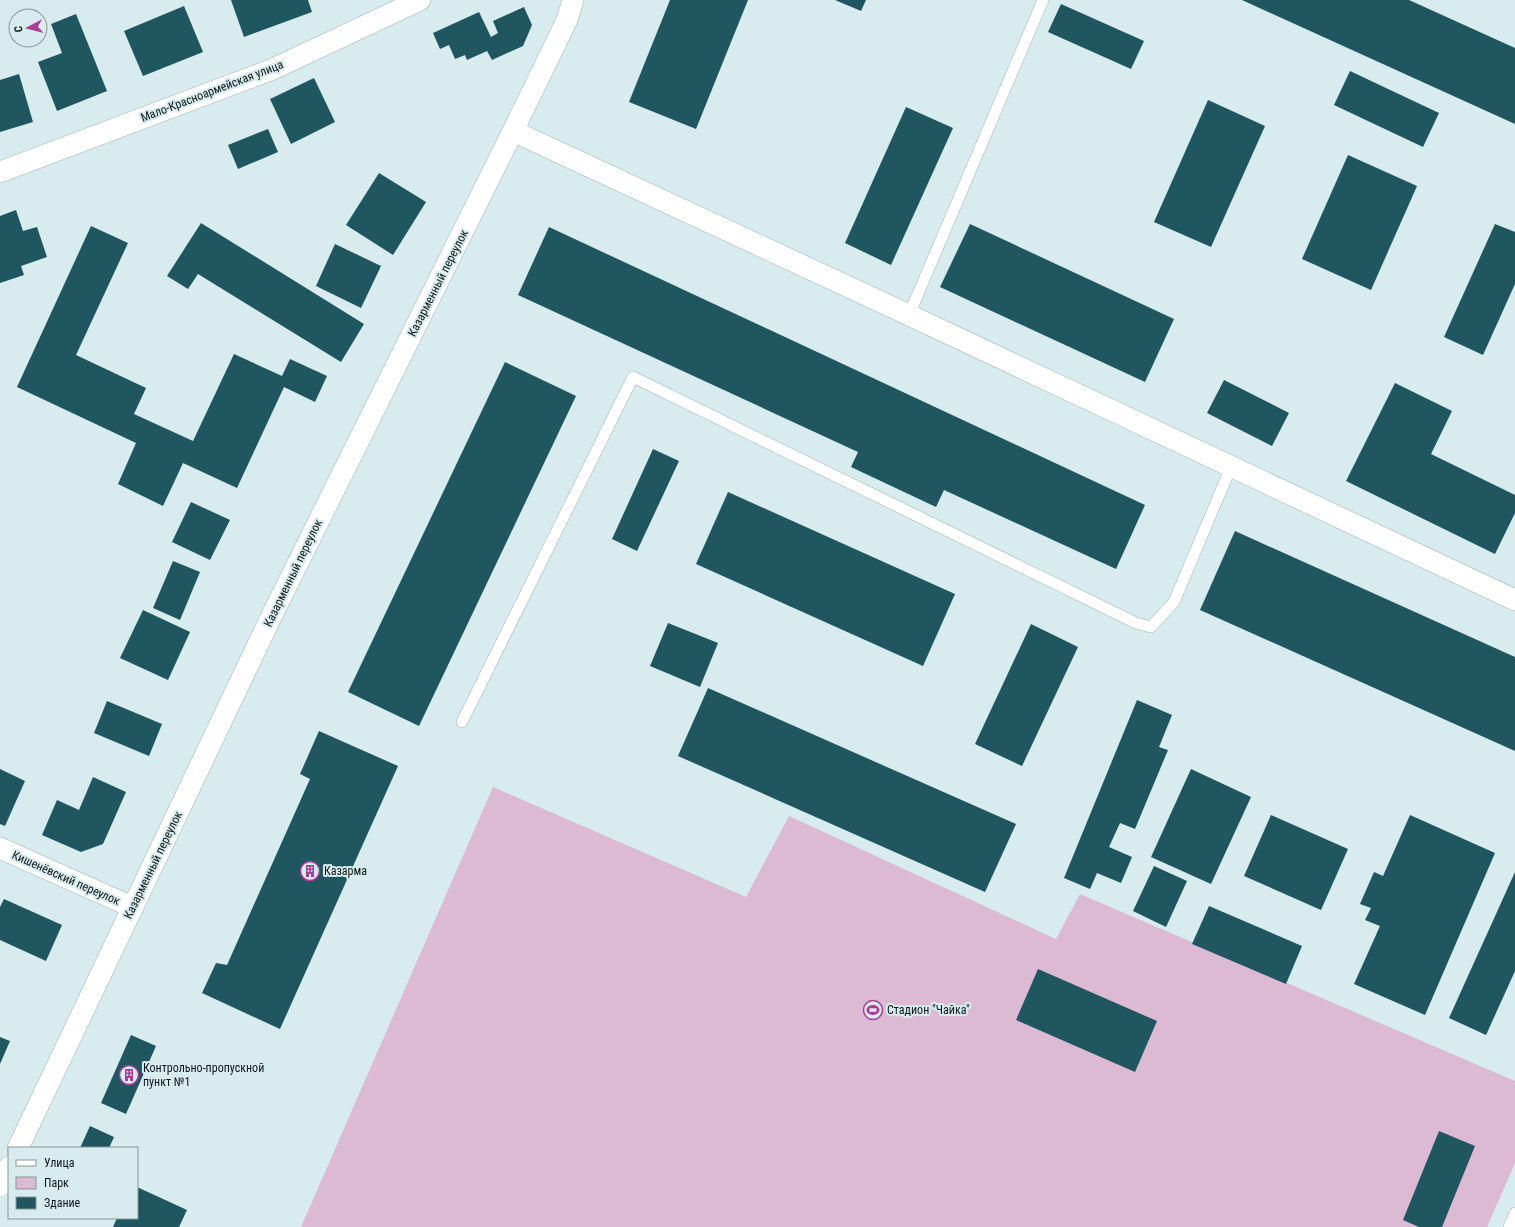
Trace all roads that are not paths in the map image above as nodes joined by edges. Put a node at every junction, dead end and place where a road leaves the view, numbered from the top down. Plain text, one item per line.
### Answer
1 (420, 0) edge
2 (573, 0) edge
3 (1043, 0) edge
4 (513, 131) junction
5 (0, 172) edge
6 (909, 315) junction
7 (1231, 467) junction
8 (1515, 600) edge
9 (462, 722) dead end
10 (0, 848) edge
11 (132, 907) junction
12 (18, 1147) edge
13 (8, 1169) edge
14 (0, 1186) edge
15 (1515, 1213) edge
16 (1509, 1227) edge

1 - 5 street, Мало-Красноармейская улица
2 - 4 street, Казарменный переулок
3 - 6 lane
4 - 6 street
4 - 11 street, Казарменный переулок
6 - 7 street
7 - 8 street
7 - 9 lane
10 - 11 street, Кишенёвский переулок
11 - 12 street, Казарменный переулок
13 - 14 street
15 - 16 lane

